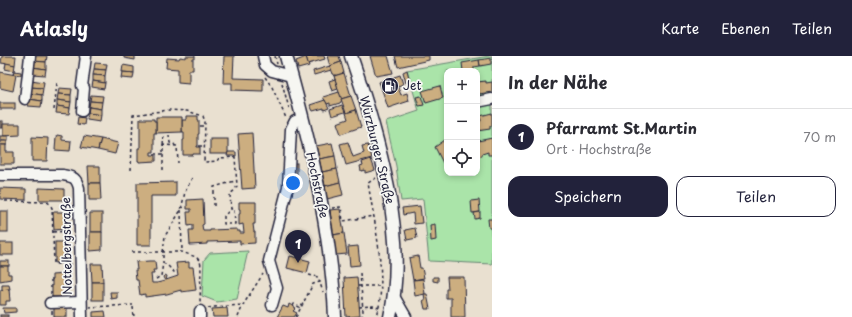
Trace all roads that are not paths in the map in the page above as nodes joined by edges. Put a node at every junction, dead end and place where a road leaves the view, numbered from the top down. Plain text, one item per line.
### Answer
1 (30, 56) edge
2 (85, 56) edge
3 (263, 56) edge
4 (286, 56) edge
5 (351, 56) edge
6 (285, 74) junction
7 (24, 99) dead end
8 (492, 99) edge
9 (480, 101) edge
10 (82, 110) dead end
11 (296, 123) junction
12 (0, 175) edge
13 (394, 298) junction
14 (50, 303) dead end
15 (272, 305) dead end
16 (81, 309) edge
17 (334, 317) edge
18 (390, 317) edge
19 (406, 317) edge

1 - 7 street
2 - 10 street
3 - 6 street
4 - 6 main road, Hochstraße
5 - 13 main road, Würzburger Straße
6 - 11 main road, Hochstraße
8 - 9 street
11 - 15 street
11 - 17 main road, Hochstraße
12 - 16 street, Nottelbergstraße
13 - 18 main road, Würzburger Straße
13 - 19 street
14 - 16 street

